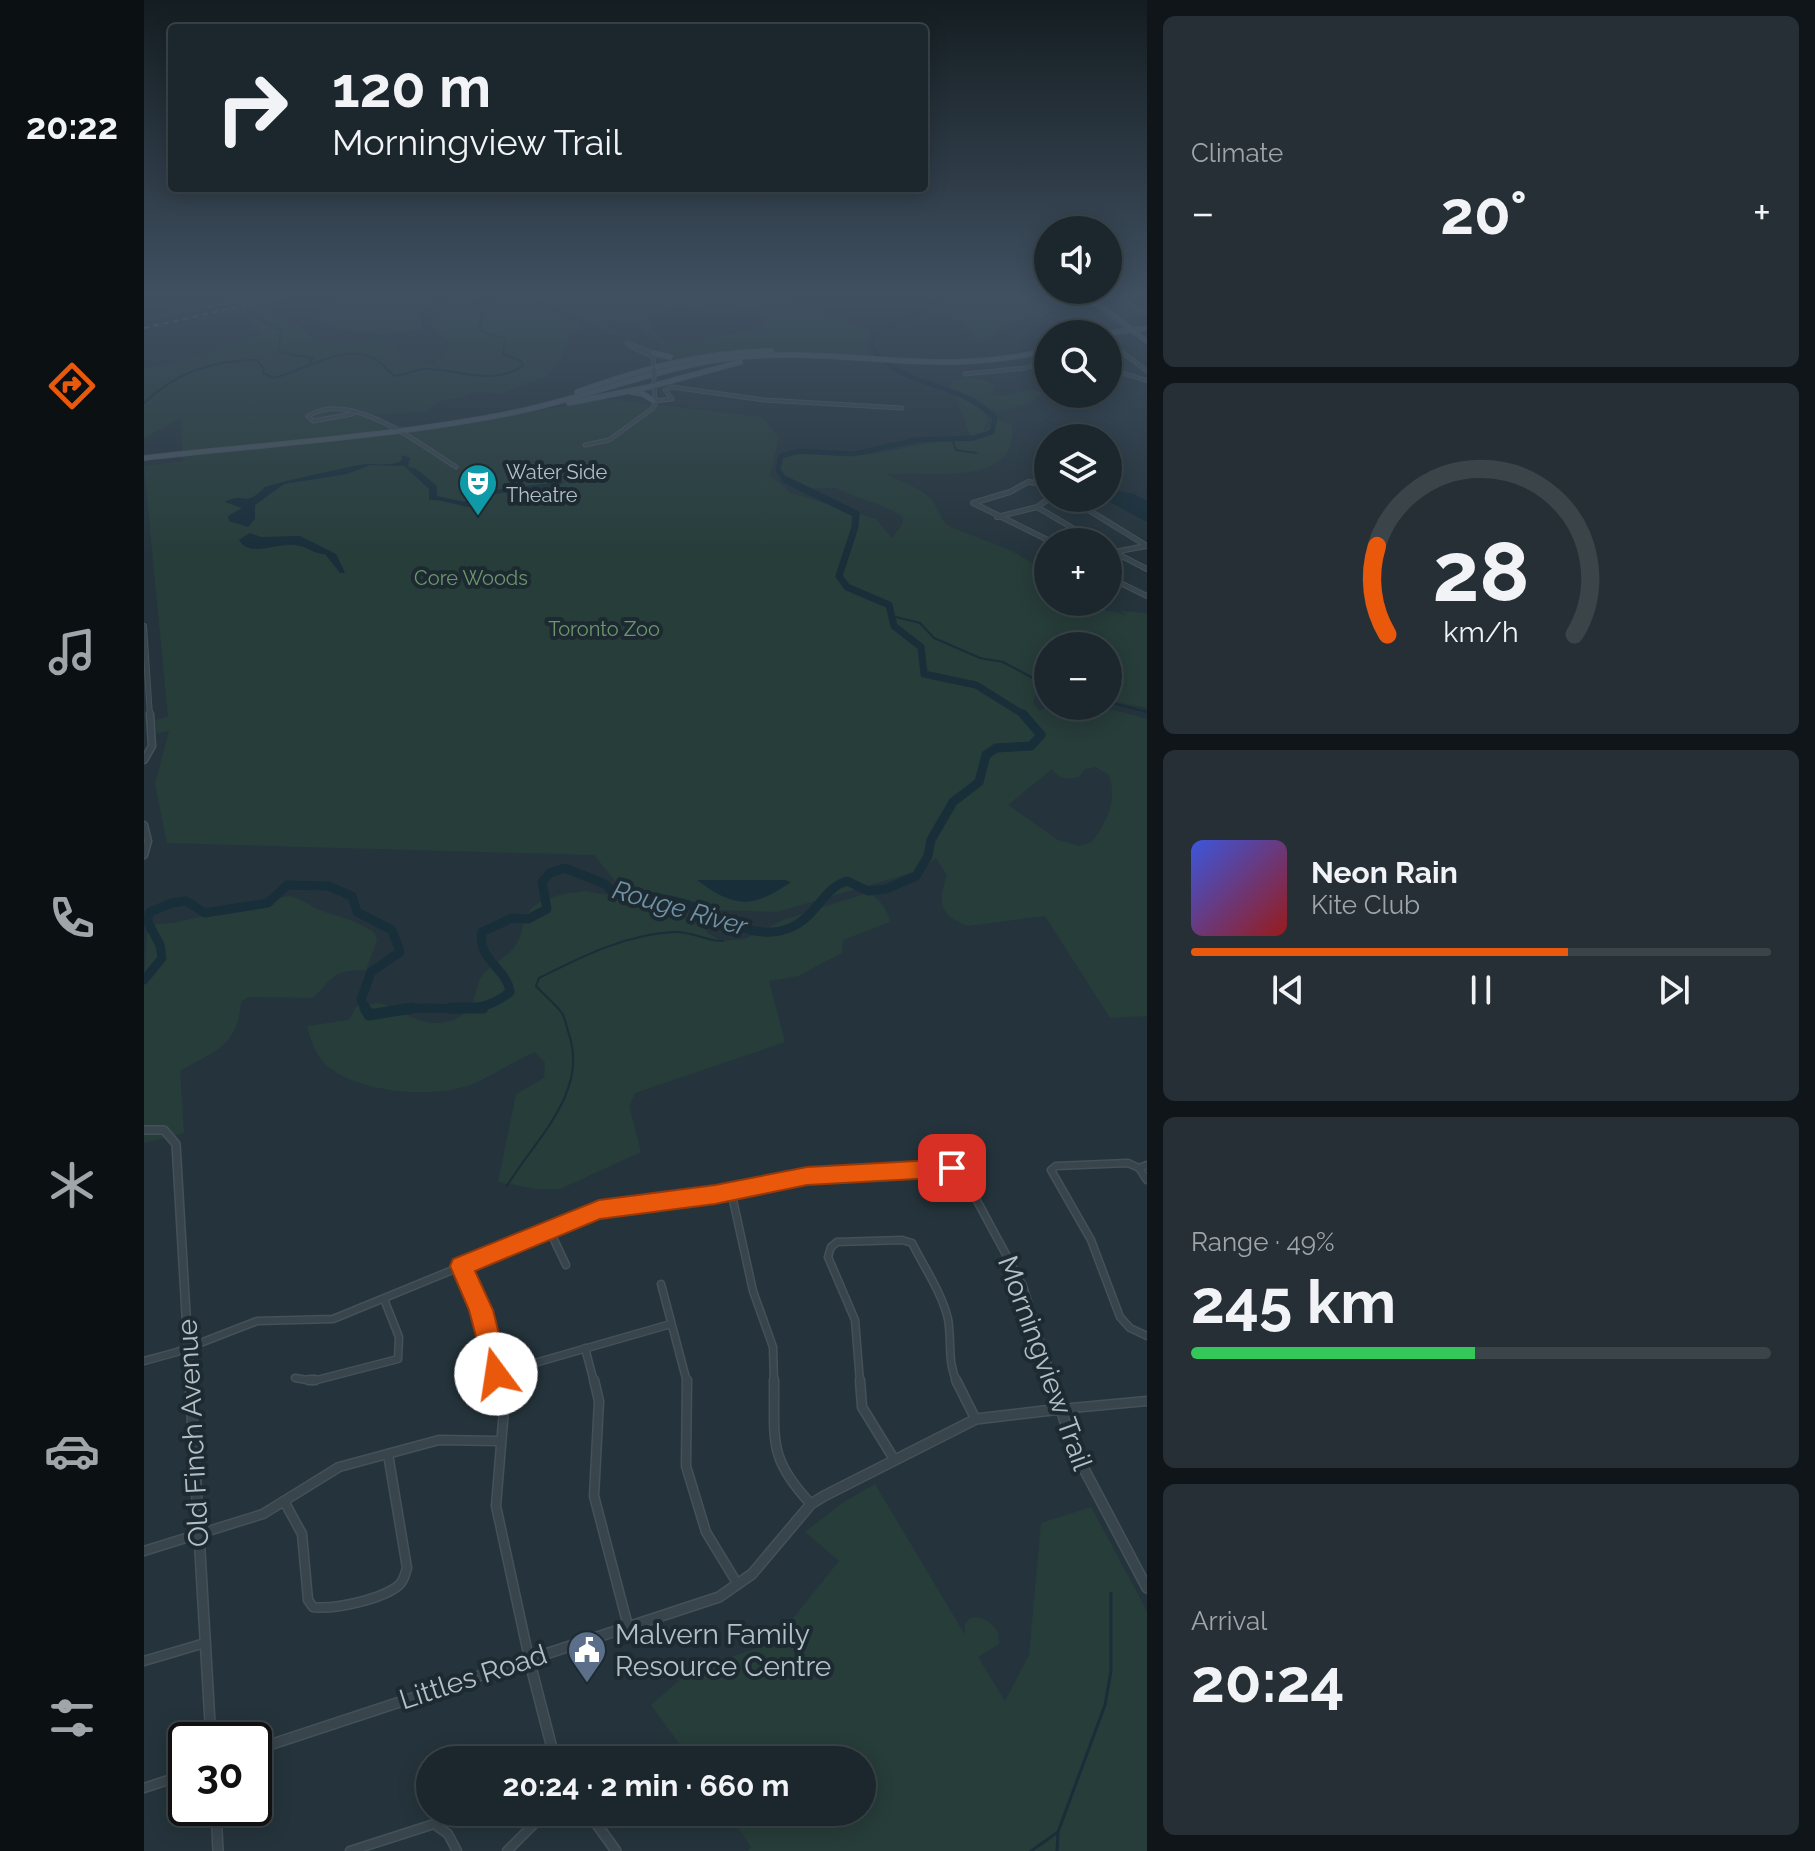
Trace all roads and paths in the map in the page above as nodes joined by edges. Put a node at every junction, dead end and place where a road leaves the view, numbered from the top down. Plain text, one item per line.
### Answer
1 (599, 382) edge
2 (623, 382) edge
3 (657, 382) edge
4 (669, 382) edge
5 (654, 383) junction
6 (621, 392) junction
7 (654, 398) junction
8 (902, 408) dead end
9 (352, 414) junction
10 (500, 414) junction
11 (488, 416) junction
12 (397, 429) junction
13 (585, 445) dead end
14 (144, 458) edge
15 (456, 467) dead end
16 (1034, 483) edge
17 (1034, 508) edge
18 (1045, 512) edge
19 (1092, 512) edge
20 (996, 517) junction
21 (1072, 528) edge
22 (1034, 532) edge
23 (1147, 546) edge
24 (1122, 551) edge
25 (1122, 556) edge
26 (1147, 569) edge
27 (1122, 584) edge
28 (1147, 596) edge
29 (144, 626) edge
30 (145, 698) edge
31 (144, 760) edge
32 (144, 825) edge
33 (144, 855) edge
34 (144, 1130) edge
35 (1143, 1166) edge
36 (1147, 1180) edge
37 (731, 1191) junction
38 (549, 1229) junction
39 (566, 1265) dead end
40 (461, 1266) junction
41 (661, 1284) dead end
42 (384, 1299) junction
43 (671, 1324) junction
44 (1147, 1336) edge
45 (188, 1347) junction
46 (585, 1348) junction
47 (144, 1361) edge
48 (496, 1374) junction
49 (295, 1378) dead end
50 (1147, 1401) edge
51 (1061, 1409) junction
52 (976, 1419) junction
53 (500, 1441) junction
54 (388, 1454) junction
55 (894, 1459) junction
56 (284, 1501) junction
57 (811, 1504) junction
58 (199, 1535) junction
59 (144, 1551) edge
60 (739, 1585) junction
61 (1147, 1588) edge
62 (629, 1627) junction
63 (205, 1643) junction
64 (529, 1659) junction
65 (144, 1661) edge
66 (210, 1722) edge
67 (272, 1744) edge
68 (551, 1746) edge
69 (168, 1780) edge
70 (144, 1788) edge
71 (217, 1826) edge
72 (532, 1826) edge
73 (598, 1826) edge
74 (218, 1851) edge
75 (350, 1851) edge
76 (457, 1851) edge
77 (507, 1851) edge
78 (616, 1851) edge

1 - 11 main road
2 - 10 main road
3 - 5 main road
4 - 7 main road
5 - 6 main road
5 - 7 street
6 - 7 main road
6 - 10 main road
7 - 8 street
7 - 13 street
9 - 9 street
9 - 12 street
10 - 11 main road
11 - 12 main road
12 - 14 main road
12 - 15 street
16 - 20 street
17 - 20 street
18 - 21 street
19 - 23 street
20 - 22 street
23 - 24 street
25 - 26 street
27 - 28 street
29 - 30 street
30 - 31 street
32 - 33 street
34 - 45 street, Old Finch Avenue
35 - 36 street
35 - 44 street
37 - 38 street, Morningview Trail
37 - 51 street, Morningview Trail
37 - 57 street
38 - 39 street
38 - 40 street, Morningview Trail
40 - 42 street, Morningview Trail
40 - 48 street
41 - 43 street
42 - 45 street, Morningview Trail
42 - 49 street
43 - 46 street
43 - 60 street
45 - 47 street, Morningview Trail
45 - 58 street, Old Finch Avenue
46 - 48 street
46 - 62 street
48 - 53 street
50 - 51 street
51 - 52 street, Littles Road
51 - 61 street, Morningview Trail
52 - 55 street, Littles Road
52 - 55 street
53 - 54 street
53 - 64 street
54 - 56 street
54 - 56 street
55 - 57 street, Littles Road
56 - 58 street
57 - 60 street, Littles Road
58 - 59 street
58 - 63 street, Old Finch Avenue
60 - 62 street, Littles Road
62 - 64 street, Littles Road
63 - 65 street
63 - 66 street, Old Finch Avenue
64 - 67 street, Littles Road
64 - 68 street
69 - 70 street
71 - 74 street
72 - 77 street
73 - 78 street
75 - 76 street

